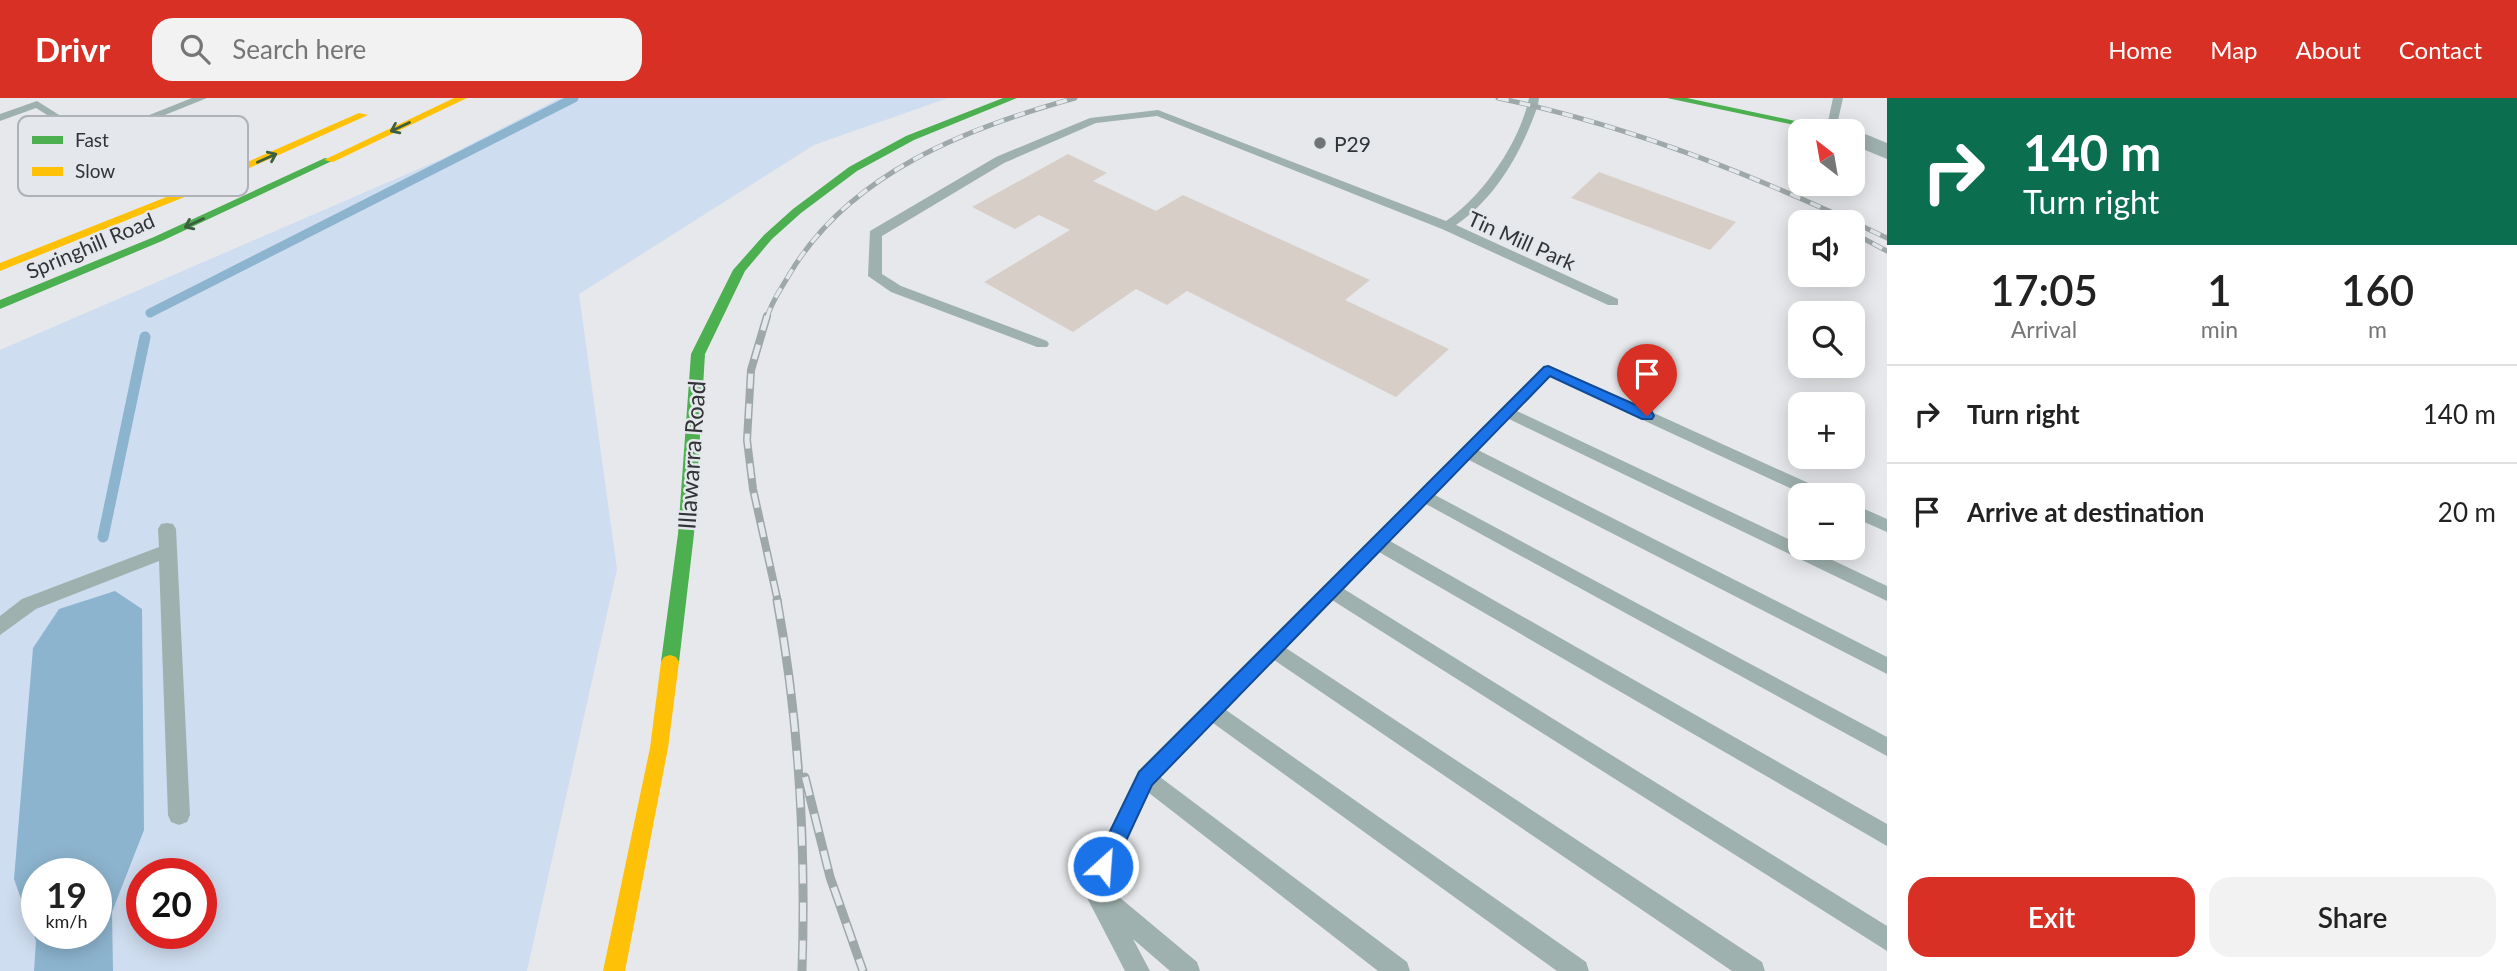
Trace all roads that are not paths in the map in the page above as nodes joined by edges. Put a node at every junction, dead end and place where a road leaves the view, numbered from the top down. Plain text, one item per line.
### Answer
1 (202, 98) edge
2 (462, 98) edge
3 (1012, 98) edge
4 (1534, 98) edge
5 (1672, 98) edge
6 (1838, 98) edge
7 (33, 101) edge
8 (375, 110) dead end
9 (56, 116) edge
10 (156, 116) edge
11 (0, 118) edge
12 (1835, 119) edge
13 (1788, 121) edge
14 (1866, 142) edge
15 (1887, 152) edge
16 (248, 166) edge
17 (177, 196) edge
18 (1447, 226) junction
19 (0, 267) edge
20 (1613, 302) dead end
21 (0, 305) edge
22 (1042, 344) dead end
23 (1507, 412) junction
24 (1468, 452) junction
25 (1794, 483) edge
26 (1424, 496) junction
27 (1865, 516) edge
28 (1887, 526) edge
29 (167, 529) dead end
30 (1378, 542) junction
31 (168, 551) junction
32 (1331, 590) junction
33 (1887, 594) edge
34 (0, 627) edge
35 (1273, 649) junction
36 (1887, 666) edge
37 (1212, 711) junction
38 (1887, 747) edge
39 (1145, 778) junction
40 (179, 815) dead end
41 (1887, 836) edge
42 (1093, 888) junction
43 (1887, 939) edge
44 (614, 971) edge
45 (1138, 971) edge
46 (1188, 971) edge
47 (1398, 971) edge
48 (1577, 971) edge
49 (1754, 971) edge

1 - 10 lane
2 -> 21 street, Springhill Road
3 - 44 street, Illawarra Road
4 - 18 lane, Tin Mill Park
5 - 13 street
6 - 12 lane
7 - 9 lane
7 - 11 lane
16 -> 8 street, Springhill Road
14 - 15 street
19 -> 17 street, Springhill Road
18 - 20 lane, Tin Mill Park
18 - 22 lane
23 - 24 lane
23 - 25 lane
23 - 33 lane
24 - 26 lane
24 - 36 lane
26 - 30 lane
26 - 38 lane
27 - 28 lane
29 - 31 lane
30 - 32 lane
30 - 41 lane
31 - 34 lane
31 - 40 lane
32 - 35 lane
32 - 43 lane
35 - 37 lane
35 - 49 lane
37 - 39 lane
37 - 48 lane
39 - 42 lane
39 - 47 lane
42 - 45 lane
42 - 46 lane

